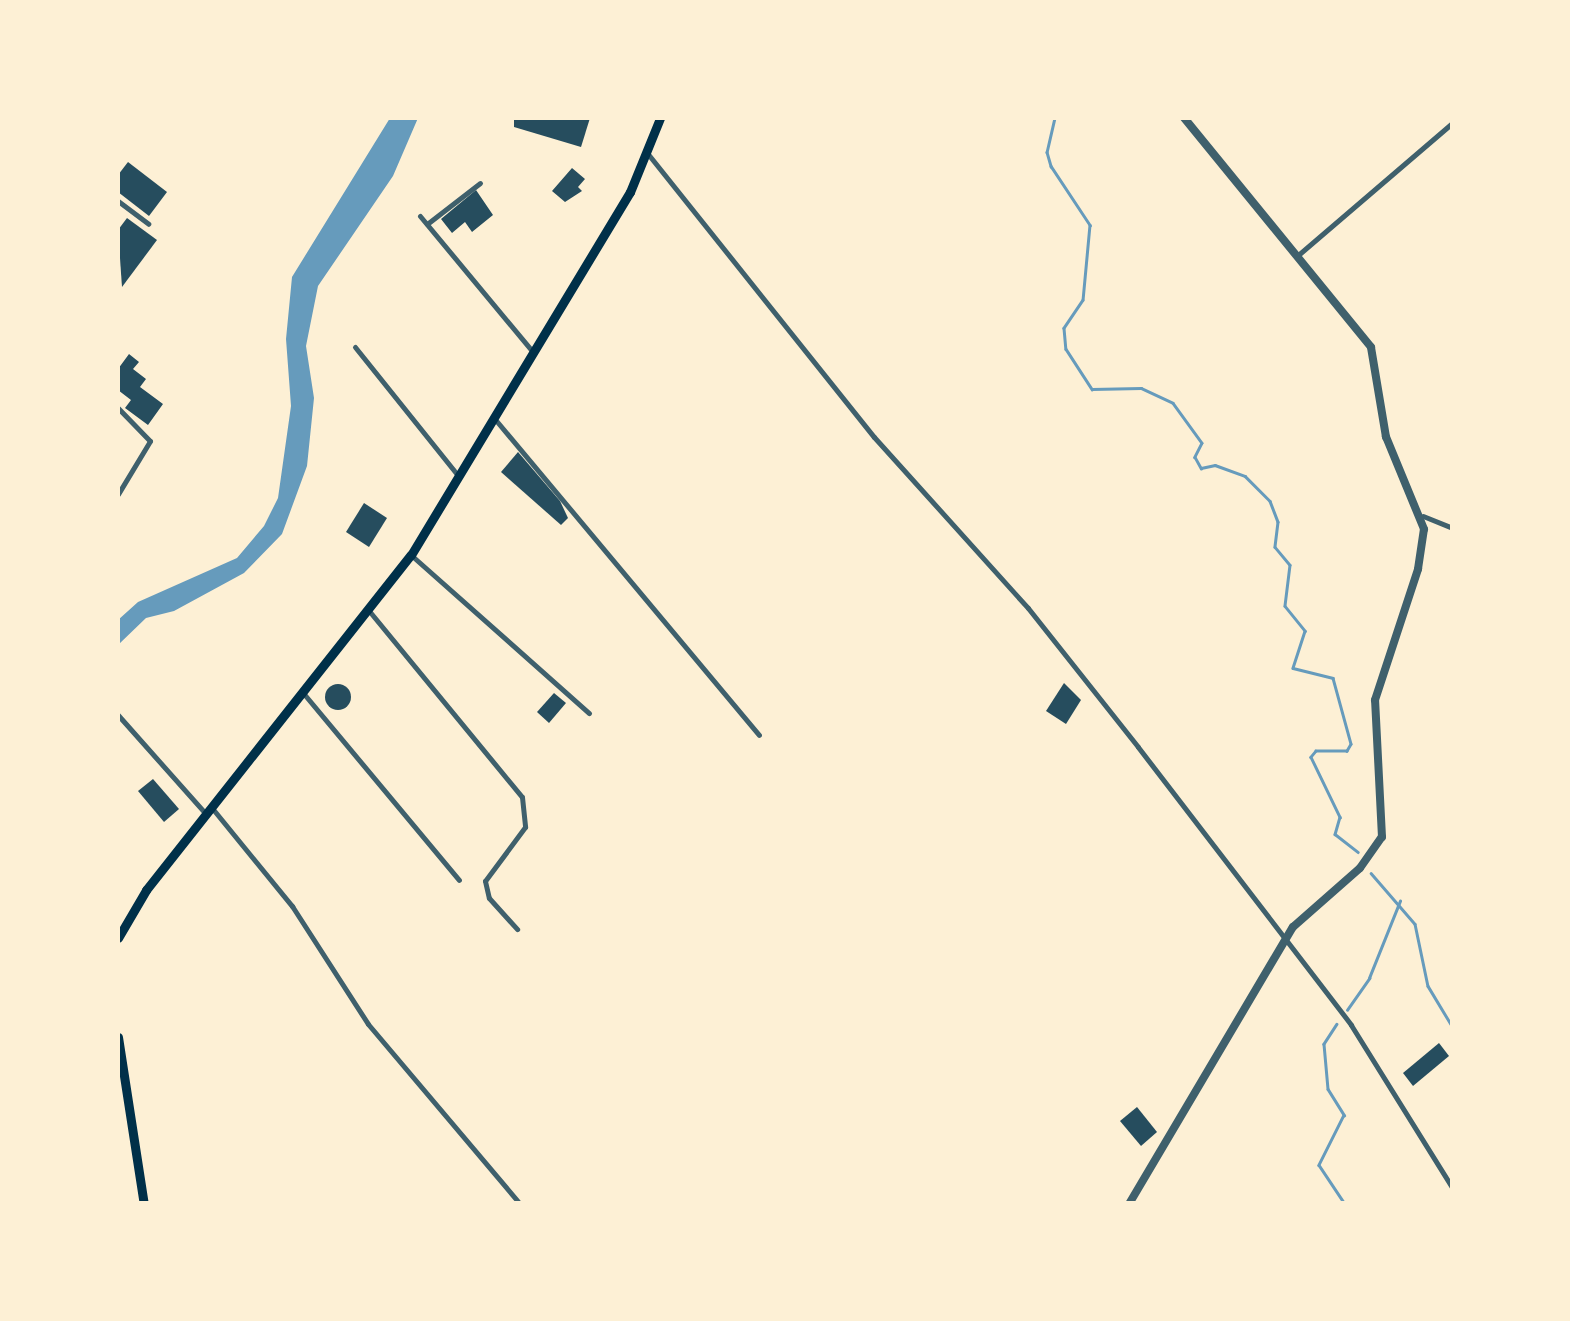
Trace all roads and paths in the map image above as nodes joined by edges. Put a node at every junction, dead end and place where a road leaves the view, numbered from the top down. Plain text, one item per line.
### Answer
1 (660, 118) edge
2 (1184, 118) edge
3 (1452, 123) edge
4 (648, 154) junction
5 (480, 183) dead end
6 (118, 201) edge
7 (420, 216) dead end
8 (148, 224) dead end
9 (427, 224) junction
10 (1297, 256) junction
11 (354, 347) dead end
12 (533, 352) junction
13 (118, 408) edge
14 (494, 418) junction
15 (459, 476) junction
16 (118, 494) edge
17 (1424, 516) junction
18 (1452, 528) edge
19 (412, 555) junction
20 (370, 612) junction
21 (304, 694) junction
22 (588, 713) dead end
23 (118, 714) edge
24 (759, 735) dead end
25 (209, 811) junction
26 (458, 880) dead end
27 (516, 929) dead end
28 (118, 938) edge
29 (1286, 938) junction
30 (118, 1037) edge
31 (1452, 1188) edge
32 (144, 1204) edge
33 (520, 1204) edge
34 (1130, 1204) edge

1 - 4 main road
2 - 10 street
3 - 10 street
4 - 12 main road
4 - 29 street
5 - 9 street
6 - 8 street
7 - 9 street
9 - 12 street
10 - 17 street
11 - 15 street
12 - 14 main road
13 - 16 street
14 - 15 main road
14 - 24 street
15 - 19 main road
17 - 18 street
17 - 29 street
19 - 20 main road
19 - 22 street
20 - 21 main road
20 - 27 street
21 - 25 main road
21 - 26 street
23 - 25 street
25 - 28 main road
25 - 33 street
29 - 31 street
29 - 34 street
30 - 32 main road

